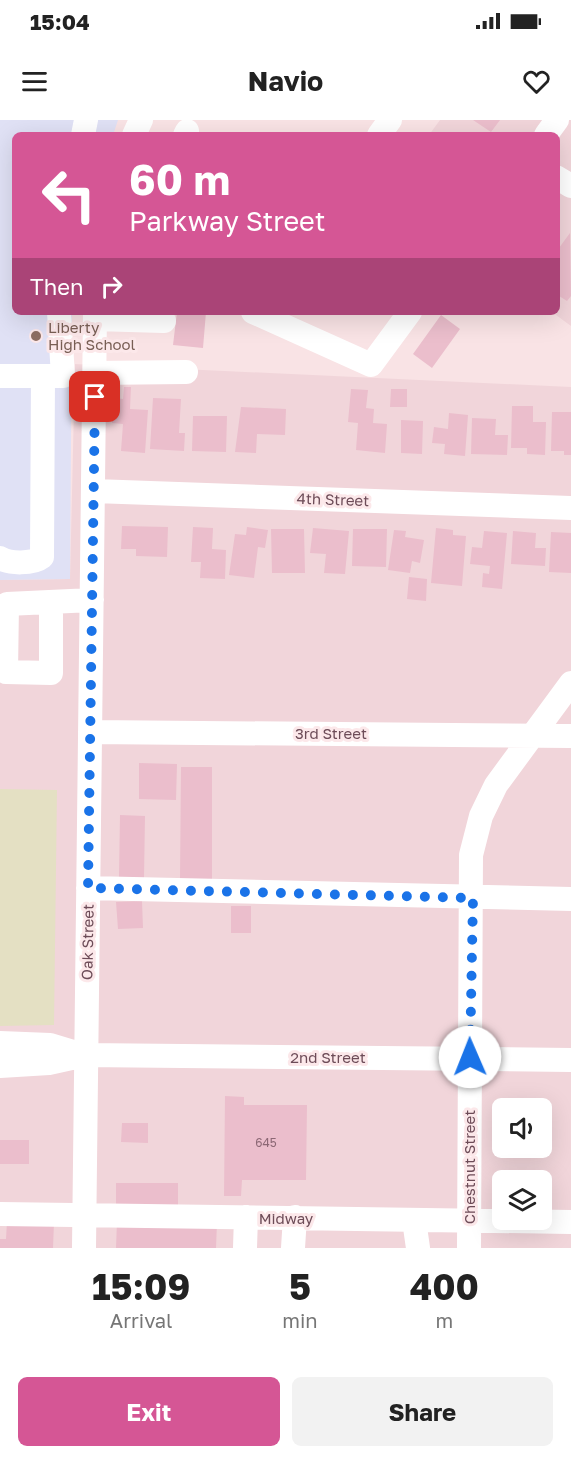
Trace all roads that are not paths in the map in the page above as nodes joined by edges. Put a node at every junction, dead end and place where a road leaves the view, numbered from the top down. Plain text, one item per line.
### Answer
1 (59, 315) edge
2 (260, 315) edge
3 (408, 315) edge
4 (95, 316) edge
5 (164, 321) dead end
6 (186, 372) dead end
7 (95, 373) junction
8 (0, 376) edge
9 (43, 376) junction
10 (94, 491) junction
11 (571, 508) edge
12 (0, 558) edge
13 (92, 600) junction
14 (51, 602) dead end
15 (571, 683) edge
16 (90, 732) junction
17 (533, 734) junction
18 (571, 735) edge
19 (88, 888) junction
20 (473, 898) junction
21 (571, 899) edge
22 (0, 1043) edge
23 (86, 1056) junction
24 (470, 1057) junction
25 (571, 1060) edge
26 (0, 1066) edge
27 (0, 1214) edge
28 (85, 1215) junction
29 (246, 1217) junction
30 (295, 1217) junction
31 (414, 1220) junction
32 (470, 1220) junction
33 (571, 1222) edge
34 (84, 1248) edge
35 (245, 1248) edge
36 (293, 1248) edge
37 (417, 1248) edge
38 (469, 1248) edge

1 - 9 street
2 - 3 street
4 - 5 street
4 - 7 street, Oak Street
6 - 7 street
7 - 10 street, Oak Street
8 - 9 street
9 - 12 street
10 - 11 street, 4th Street
10 - 13 street, Oak Street
13 - 14 street
13 - 16 street, Oak Street
15 - 17 street, Chestnut Street
16 - 17 street, 3rd Street
16 - 19 street, Oak Street
17 - 18 street, 3rd Street
17 - 20 street, Chestnut Street
19 - 20 street
19 - 23 street, Oak Street
20 - 21 street
20 - 24 street, Chestnut Street
22 - 23 street, 2nd Street
23 - 24 street, 2nd Street
23 - 26 street, 2nd Street
23 - 28 street, Oak Street
24 - 25 street, 2nd Street
24 - 32 street, Chestnut Street
27 - 28 street, Midway
28 - 29 street, Midway
28 - 34 street, Oak Street
29 - 30 street, Midway
29 - 35 street
30 - 31 street, Midway
30 - 36 street
31 - 32 street, Midway
31 - 37 street
32 - 33 street, Midway
32 - 38 street, Chestnut Street

